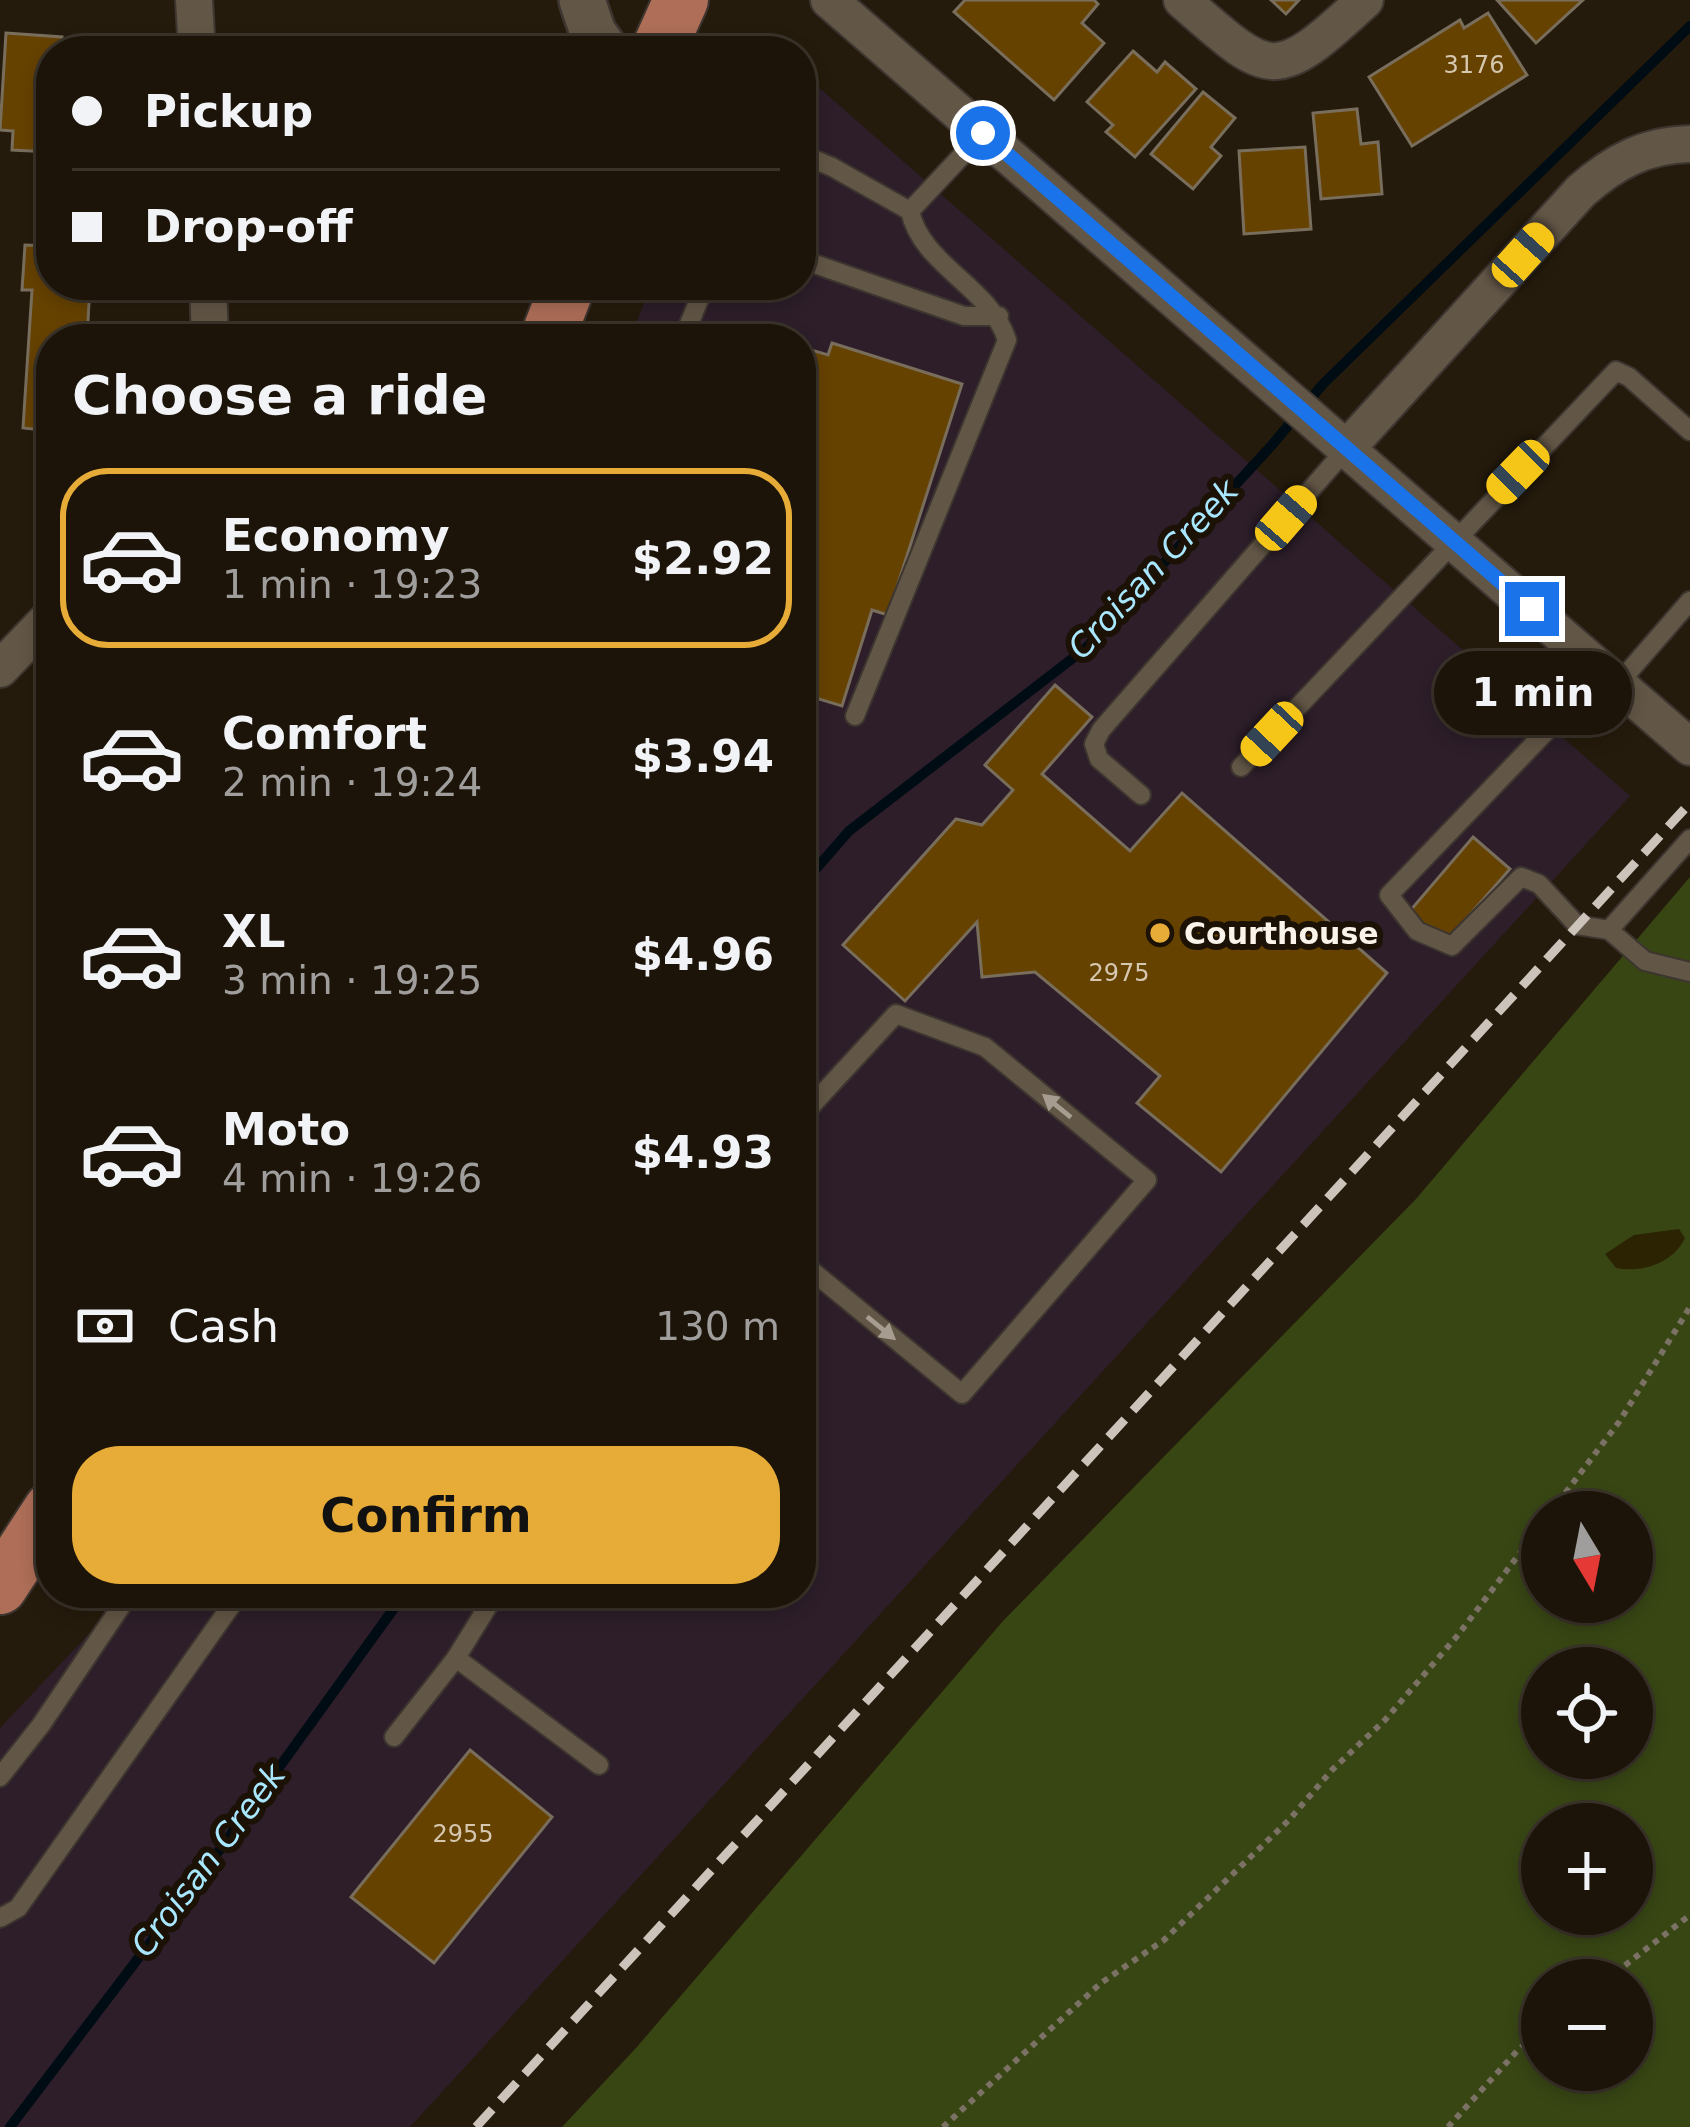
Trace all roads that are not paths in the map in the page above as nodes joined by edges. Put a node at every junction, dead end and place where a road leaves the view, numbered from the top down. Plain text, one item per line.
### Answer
1 (194, 0) edge
2 (582, 0) edge
3 (681, 0) edge
4 (829, 0) edge
5 (1182, 0) edge
6 (1365, 0) edge
7 (195, 36) edge
8 (595, 36) edge
9 (665, 36) edge
10 (983, 133) junction
11 (1690, 144) edge
12 (816, 160) edge
13 (910, 211) junction
14 (816, 264) edge
15 (999, 316) junction
16 (1690, 431) edge
17 (1348, 447) junction
18 (1453, 539) junction
19 (1690, 602) edge
20 (36, 632) edge
21 (0, 669) edge
22 (1611, 678) junction
23 (855, 716) dead end
24 (1690, 747) edge
25 (1241, 767) dead end
26 (1141, 796) dead end
27 (1690, 839) edge
28 (1609, 930) junction
29 (1690, 972) edge
30 (816, 1101) edge
31 (816, 1274) edge
32 (36, 1532) edge
33 (0, 1587) edge
34 (120, 1608) edge
35 (229, 1608) edge
36 (487, 1608) edge
37 (456, 1658) junction
38 (394, 1737) dead end
39 (599, 1765) dead end
40 (0, 1777) edge
41 (0, 1918) edge

1 - 7 street
2 - 8 street
3 - 9 main road
4 - 10 street
5 - 6 street
10 - 13 lane
10 - 17 street
11 - 17 street
12 - 13 lane
13 - 15 lane
14 - 15 lane
15 - 23 lane
16 - 18 lane
17 - 18 street
17 - 26 lane
18 - 22 street
18 - 25 lane
19 - 22 lane
20 - 21 street
22 - 24 street
22 - 28 lane
27 - 28 lane
28 - 29 lane
31 -> 30 lane
32 - 33 main road
34 - 40 lane
35 - 41 lane
36 - 37 lane
37 - 38 lane
37 - 39 lane

